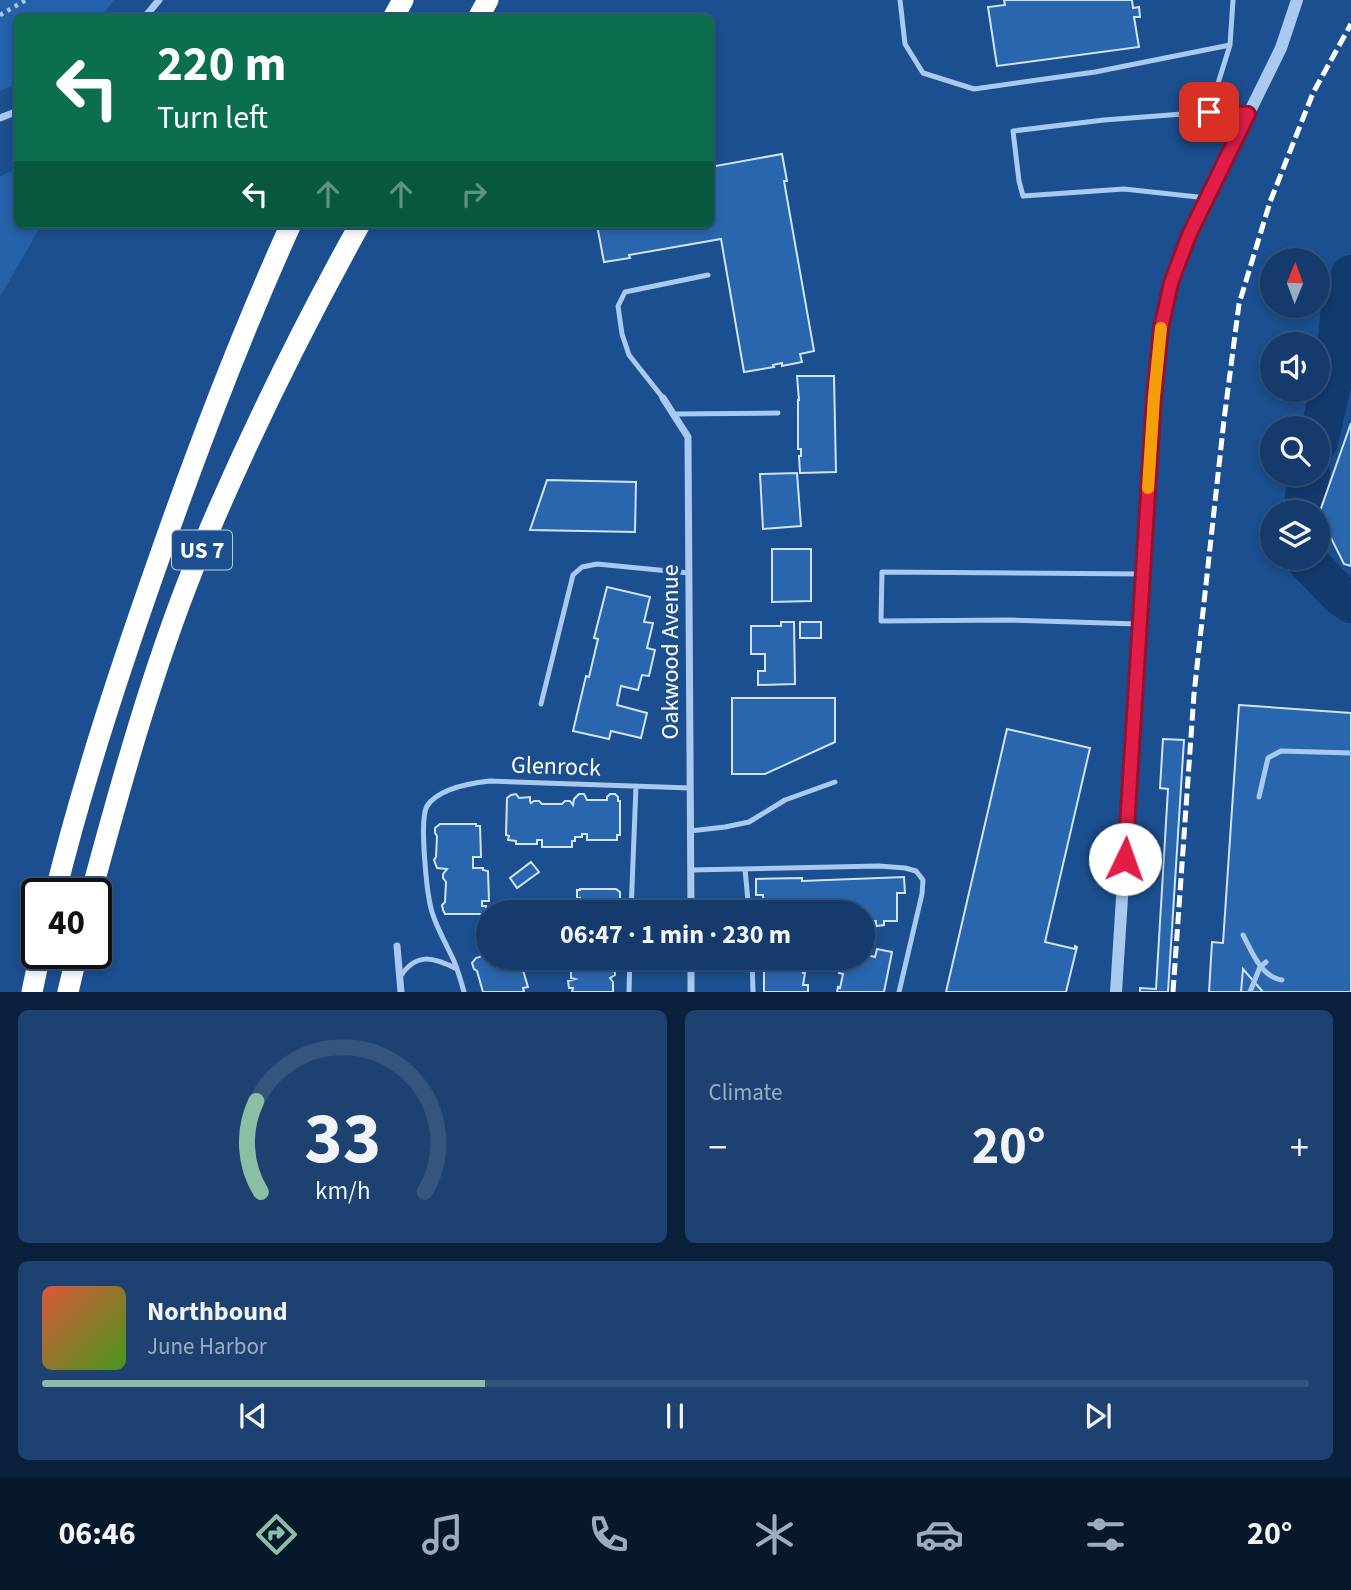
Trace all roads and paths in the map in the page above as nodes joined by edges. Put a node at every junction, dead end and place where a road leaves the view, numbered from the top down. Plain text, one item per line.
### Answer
1 (26, 0) edge
2 (159, 0) edge
3 (900, 0) edge
4 (1233, 0) edge
5 (1297, 0) edge
6 (147, 14) edge
7 (0, 15) edge
8 (1230, 45) junction
9 (1209, 112) junction
10 (1248, 114) junction
11 (1207, 198) junction
12 (289, 228) edge
13 (358, 228) edge
14 (708, 275) dead end
15 (663, 398) joint
16 (778, 413) dead end
17 (673, 414) junction
18 (690, 573) junction
19 (1143, 574) junction
20 (1139, 624) junction
21 (541, 704) dead end
22 (1351, 753) edge
23 (835, 782) dead end
24 (636, 786) junction
25 (690, 788) junction
26 (1259, 797) dead end
27 (690, 831) junction
28 (746, 869) junction
29 (691, 870) junction
30 (59, 878) edge
31 (96, 878) edge
32 (631, 900) edge
33 (691, 900) edge
34 (748, 900) edge
35 (1243, 935) dead end
36 (397, 946) dead end
37 (1266, 962) dead end
38 (1260, 967) junction
39 (37, 969) edge
40 (73, 969) edge
41 (457, 969) junction
42 (630, 970) edge
43 (691, 970) edge
44 (752, 970) edge
45 (400, 977) junction
46 (1282, 980) dead end
47 (32, 992) edge
48 (68, 992) edge
49 (401, 992) edge
50 (464, 992) edge
51 (629, 992) edge
52 (691, 992) edge
53 (753, 992) edge
54 (899, 992) edge
55 (1116, 992) edge
56 (1250, 992) edge

1 - 7 path
2 - 6 street
3 - 8 lane
4 - 8 lane
5 - 10 street
8 - 9 lane
9 - 10 lane
9 - 11 lane
10 - 11 street
11 - 19 street
12 - 30 highway, US 7
13 - 31 highway, US 7
14 - 15 lane
15 - 17 street, Oakwood Avenue
16 - 17 lane
17 - 18 street, Oakwood Avenue
18 - 21 lane
18 - 25 street, Oakwood Avenue
19 - 20 street
19 - 20 lane
20 - 55 street
22 - 26 lane
23 - 27 lane
24 - 25 lane, Glenrock
24 - 32 lane
24 - 41 lane, Glenrock
25 - 27 street, Oakwood Avenue
27 - 29 street, Oakwood Avenue
28 - 29 lane
28 - 34 lane
28 - 54 lane
29 - 33 street, Oakwood Avenue
35 - 38 lane
36 - 45 street
37 - 38 lane
38 - 46 lane
38 - 56 lane
39 - 47 highway
40 - 48 highway
41 - 45 lane
41 - 50 lane
42 - 51 lane
43 - 52 street
44 - 53 lane
45 - 49 street

